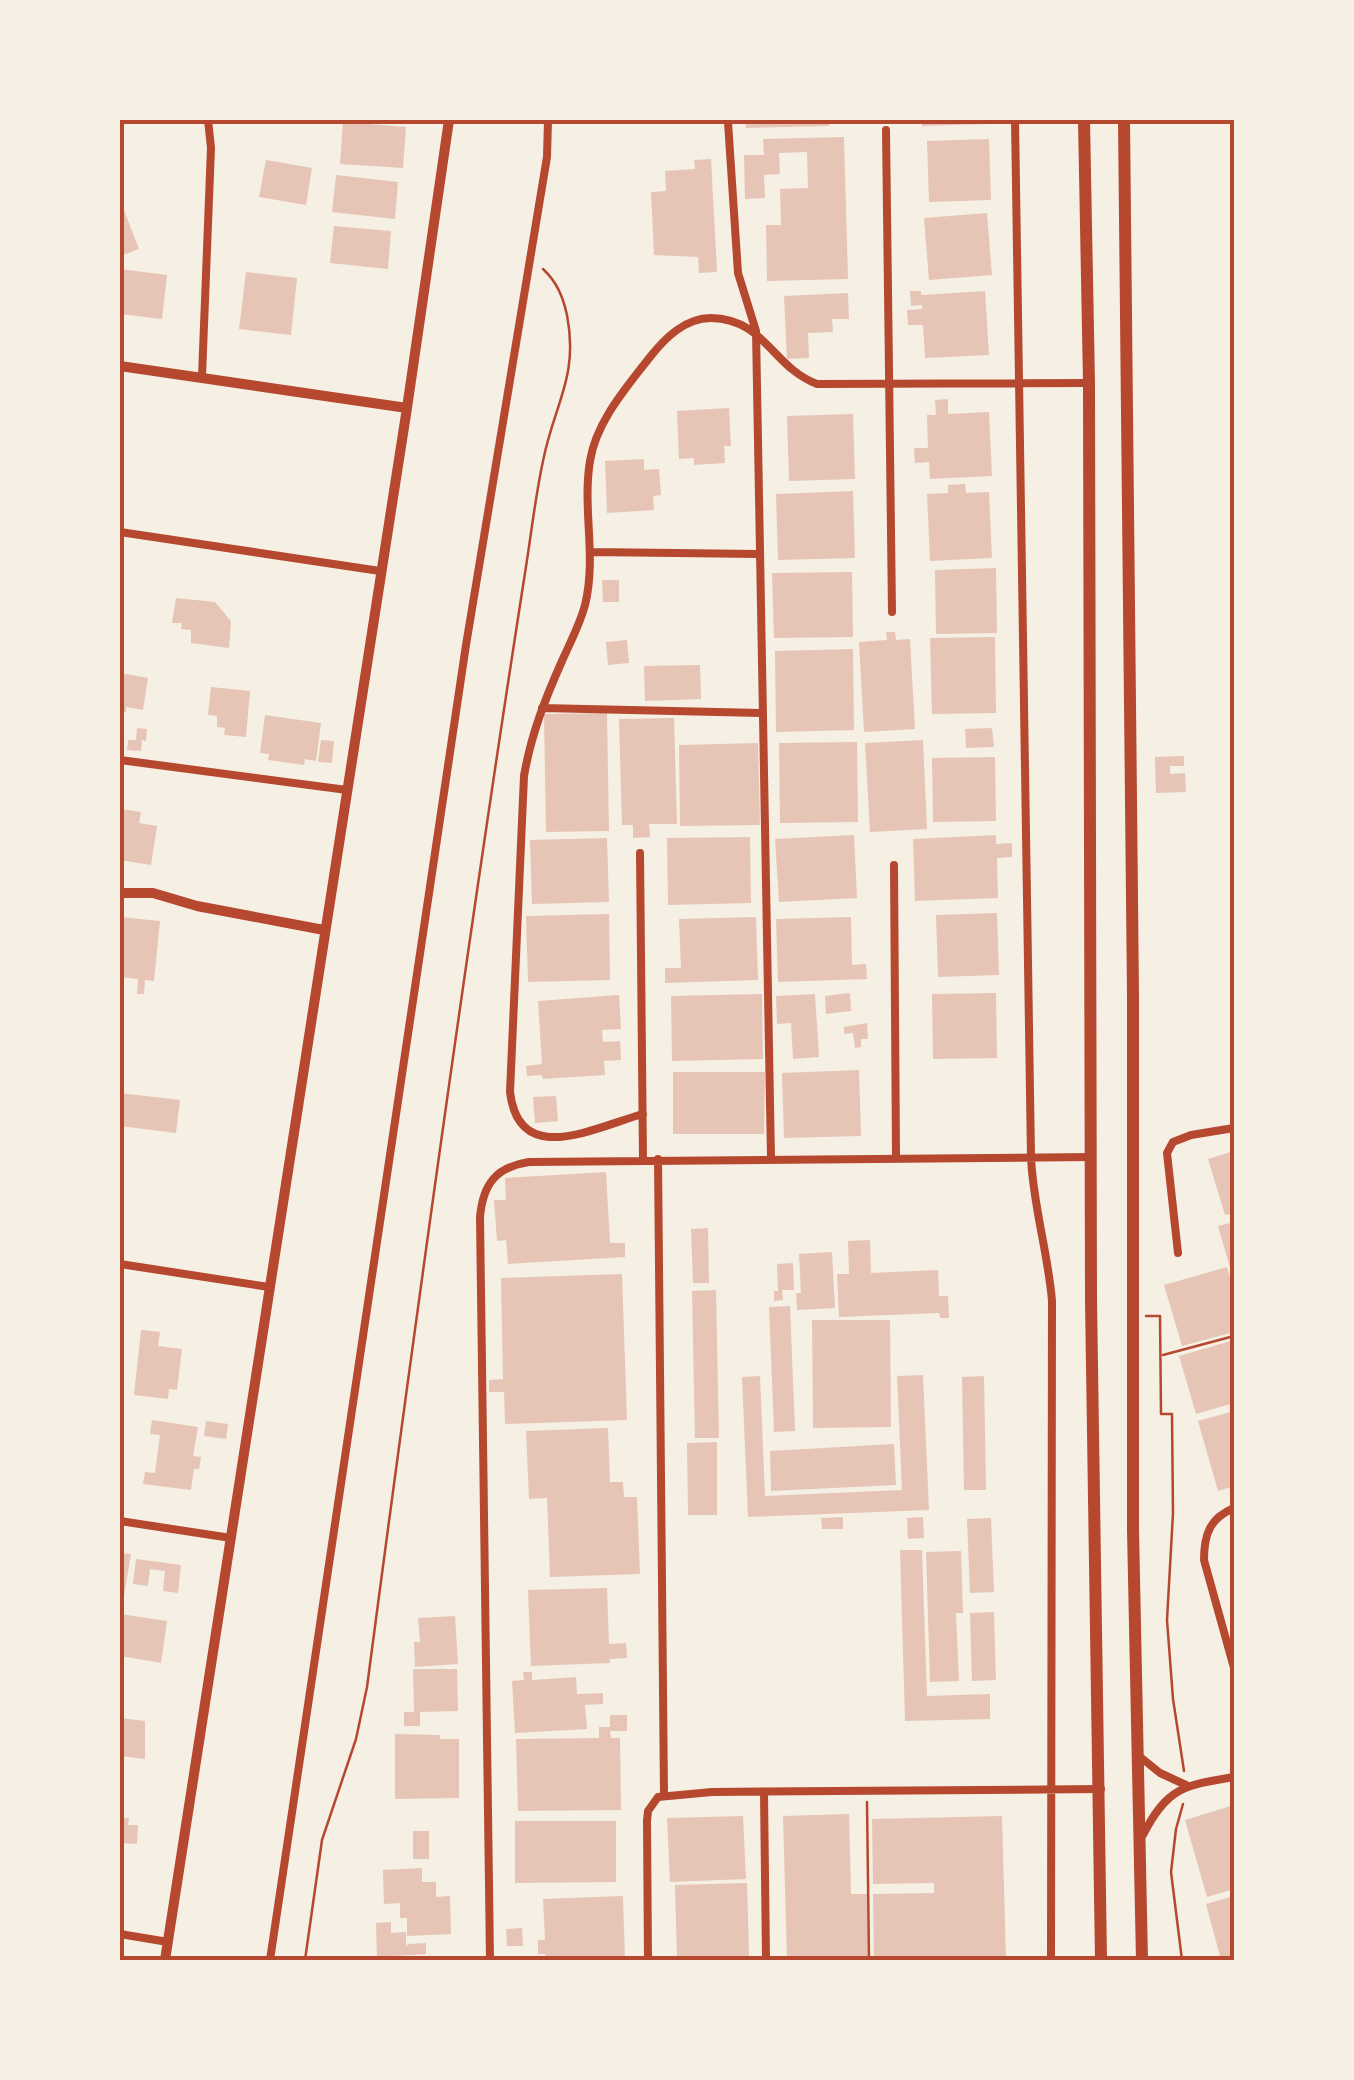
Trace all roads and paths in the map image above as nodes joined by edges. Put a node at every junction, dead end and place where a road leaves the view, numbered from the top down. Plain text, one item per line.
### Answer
1 (208, 120) edge
2 (449, 120) edge
3 (548, 120) edge
4 (1015, 120) edge
5 (1084, 120) edge
6 (1124, 120) edge
7 (728, 122) edge
8 (886, 130) dead end
9 (528, 261) junction
10 (756, 331) junction
11 (120, 366) edge
12 (202, 376) junction
13 (891, 383) junction
14 (1089, 383) junction
15 (1018, 384) junction
16 (407, 408) junction
17 (120, 532) edge
18 (590, 552) junction
19 (758, 554) junction
20 (380, 571) junction
21 (892, 612) dead end
22 (542, 708) junction
23 (761, 713) junction
24 (120, 760) edge
25 (347, 790) junction
26 (640, 853) dead end
27 (894, 865) dead end
28 (120, 893) edge
29 (324, 930) junction
30 (642, 1114) junction
31 (1234, 1128) edge
32 (896, 1157) junction
33 (1031, 1157) junction
34 (1091, 1157) junction
35 (772, 1158) junction
36 (643, 1160) junction
37 (658, 1160) junction
38 (1178, 1254) dead end
39 (120, 1264) edge
40 (269, 1286) junction
41 (1160, 1316) dead end
42 (1234, 1336) edge
43 (1162, 1356) junction
44 (1234, 1508) edge
45 (120, 1521) edge
46 (231, 1538) junction
47 (1234, 1668) edge
48 (1138, 1755) junction
49 (1234, 1777) edge
50 (1186, 1785) junction
51 (1052, 1788) junction
52 (1101, 1789) junction
53 (867, 1790) junction
54 (764, 1792) junction
55 (664, 1795) junction
56 (1140, 1842) junction
57 (120, 1934) edge
58 (168, 1942) junction
59 (165, 1960) edge
60 (270, 1960) edge
61 (305, 1960) edge
62 (490, 1960) edge
63 (648, 1960) edge
64 (766, 1960) edge
65 (869, 1960) edge
66 (1051, 1960) edge
67 (1101, 1960) edge
68 (1142, 1960) edge
69 (1182, 1960) edge

1 - 12 street
2 - 16 street
3 - 9 street
4 - 15 street
5 - 14 main road
6 - 48 main road
7 - 10 street
8 - 13 street
9 - 60 street
9 - 61 path
10 - 13 street
10 - 18 street
10 - 19 street
11 - 12 street
12 - 16 street
13 - 15 street
13 - 21 street
14 - 15 street
14 - 34 main road
15 - 33 street
16 - 20 street
17 - 20 street
18 - 19 street
18 - 22 street
19 - 23 street
20 - 25 street
22 - 23 street
22 - 30 street
23 - 35 street
24 - 25 street
25 - 29 street
26 - 30 street
27 - 32 street
28 - 29 street
29 - 40 street
30 - 36 street
31 - 38 street
32 - 33 street
32 - 35 street
33 - 34 street
33 - 51 street
34 - 52 main road
35 - 37 street
36 - 37 street
36 - 62 street
37 - 55 street
39 - 40 street
40 - 46 street
41 - 43 path
42 - 43 path
43 - 50 path
44 - 47 street
45 - 46 street
46 - 58 street
48 - 50 street
48 - 56 main road
49 - 50 street
50 - 56 street
50 - 69 path
51 - 52 street
51 - 53 street
51 - 66 street
52 - 67 main road
53 - 54 street
53 - 65 path
54 - 55 street
54 - 64 street
55 - 63 street
56 - 68 main road
57 - 58 street
58 - 59 street

